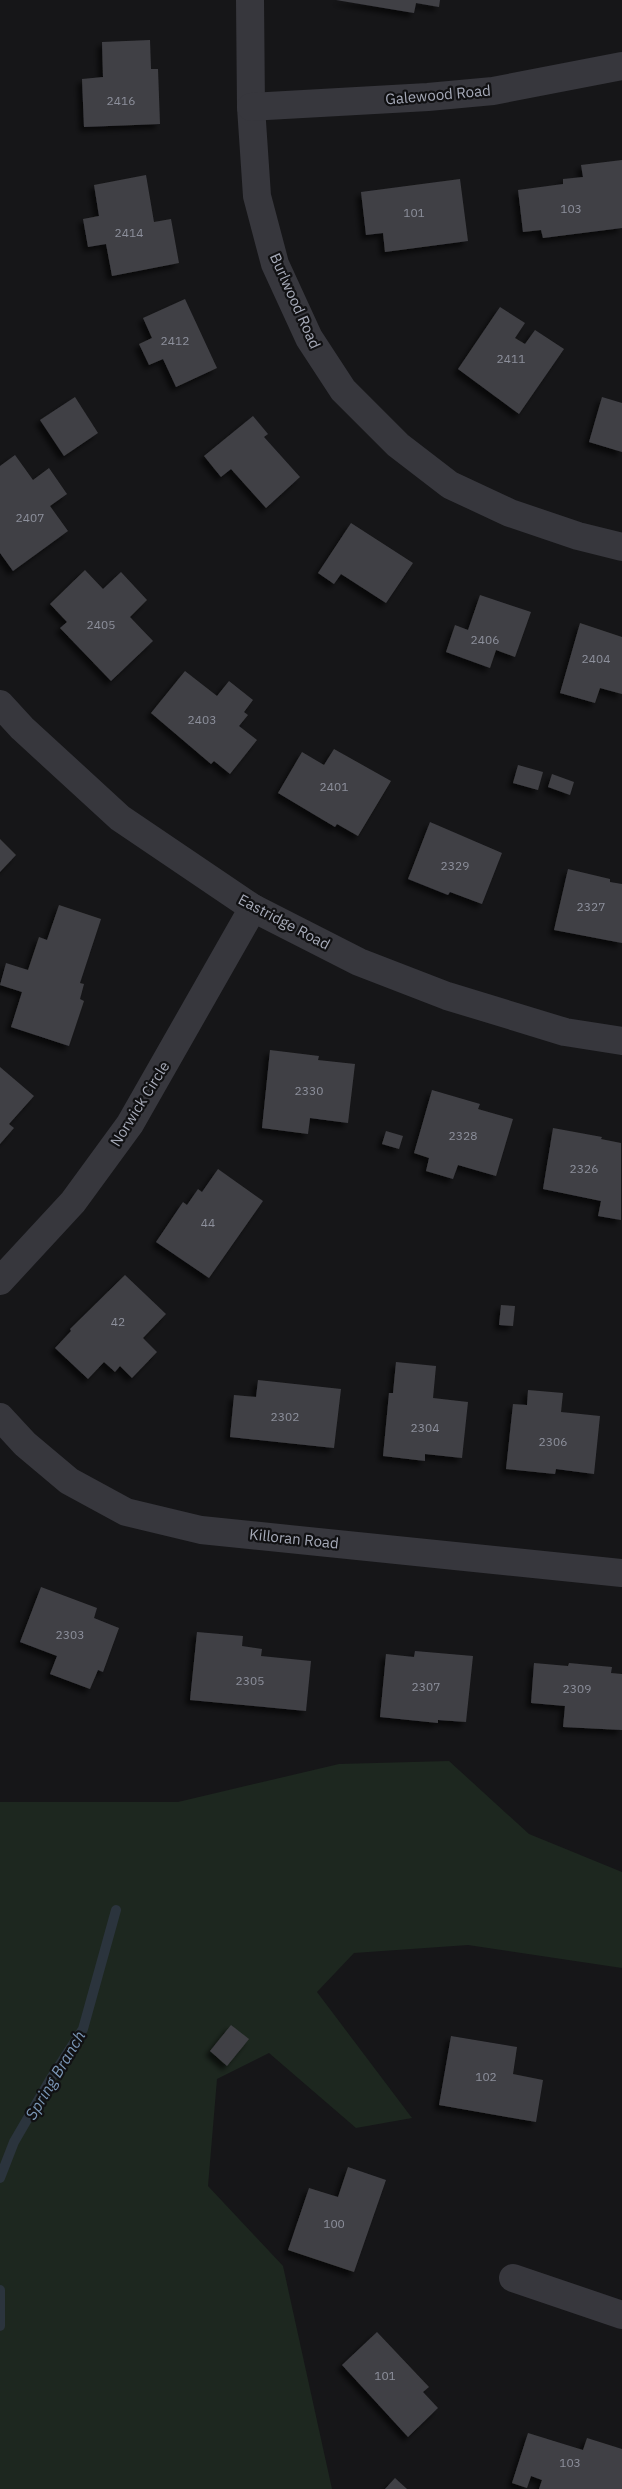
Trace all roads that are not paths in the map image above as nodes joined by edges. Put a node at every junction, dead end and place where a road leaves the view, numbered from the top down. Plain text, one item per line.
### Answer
1 (250, 0) edge
2 (622, 66) edge
3 (251, 107) junction
4 (622, 547) edge
5 (0, 704) edge
6 (253, 908) junction
7 (622, 1042) edge
8 (0, 1281) edge
9 (0, 1417) edge
10 (622, 1573) edge
11 (512, 2278) dead end
12 (622, 2315) edge

1 - 3 street, Burlwood Road
2 - 3 street, Galewood Road
3 - 4 street, Burlwood Road
5 - 6 street, Eastridge Road
6 - 7 street, Eastridge Road
6 - 8 street, Norwick Circle
9 - 10 street, Killoran Road
11 - 12 street

